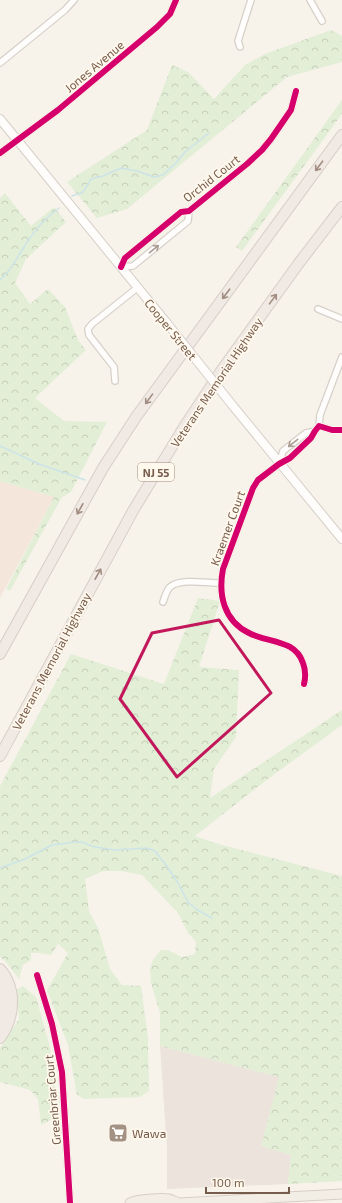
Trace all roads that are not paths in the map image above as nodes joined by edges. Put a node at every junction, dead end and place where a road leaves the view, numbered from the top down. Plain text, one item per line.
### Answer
1 (74, 0) edge
2 (176, 0) edge
3 (252, 0) edge
4 (310, 0) edge
5 (322, 21) dead end
6 (240, 47) dead end
7 (0, 63) edge
8 (296, 91) dead end
9 (0, 119) edge
10 (342, 135) edge
11 (17, 141) junction
12 (0, 153) edge
13 (342, 207) edge
14 (189, 211) junction
15 (121, 267) junction
16 (137, 288) junction
17 (318, 309) dead end
18 (342, 320) edge
19 (342, 357) edge
20 (115, 381) dead end
21 (317, 428) junction
22 (342, 430) edge
23 (279, 464) junction
24 (342, 540) edge
25 (220, 583) junction
26 (163, 602) dead end
27 (0, 654) edge
28 (304, 684) dead end
29 (0, 756) edge
30 (0, 969) edge
31 (37, 975) dead end
32 (0, 983) edge
33 (0, 1024) edge
34 (0, 1038) edge
35 (342, 1194) edge
36 (70, 1203) edge
37 (130, 1203) edge
38 (178, 1203) edge

1 - 7 street
2 - 11 street, Jones Avenue
3 - 6 street
4 - 5 street
8 - 14 street, Orchid Court
9 - 11 main road, Cooper Street
10 -> 27 highway
11 - 12 street, Jones Avenue
11 - 15 main road, Cooper Street
29 -> 13 highway, Veterans Memorial Highway / NJ 55
14 - 15 street, Orchid Court
15 -> 14 street, Orchid Court
15 - 16 main road, Cooper Street
16 - 20 street
16 - 23 main road, Cooper Street, bridge
17 - 18 street
19 - 21 street
21 - 22 street
21 - 23 street, Kraemer Court
21 -> 23 street
23 - 24 main road, Cooper Street
23 - 25 street, Kraemer Court
25 - 26 street
25 - 28 street, Kraemer Court
30 - 34 highway
31 - 36 street, Greenbriar Court
32 - 33 highway
35 - 38 main road
37 - 38 main road

